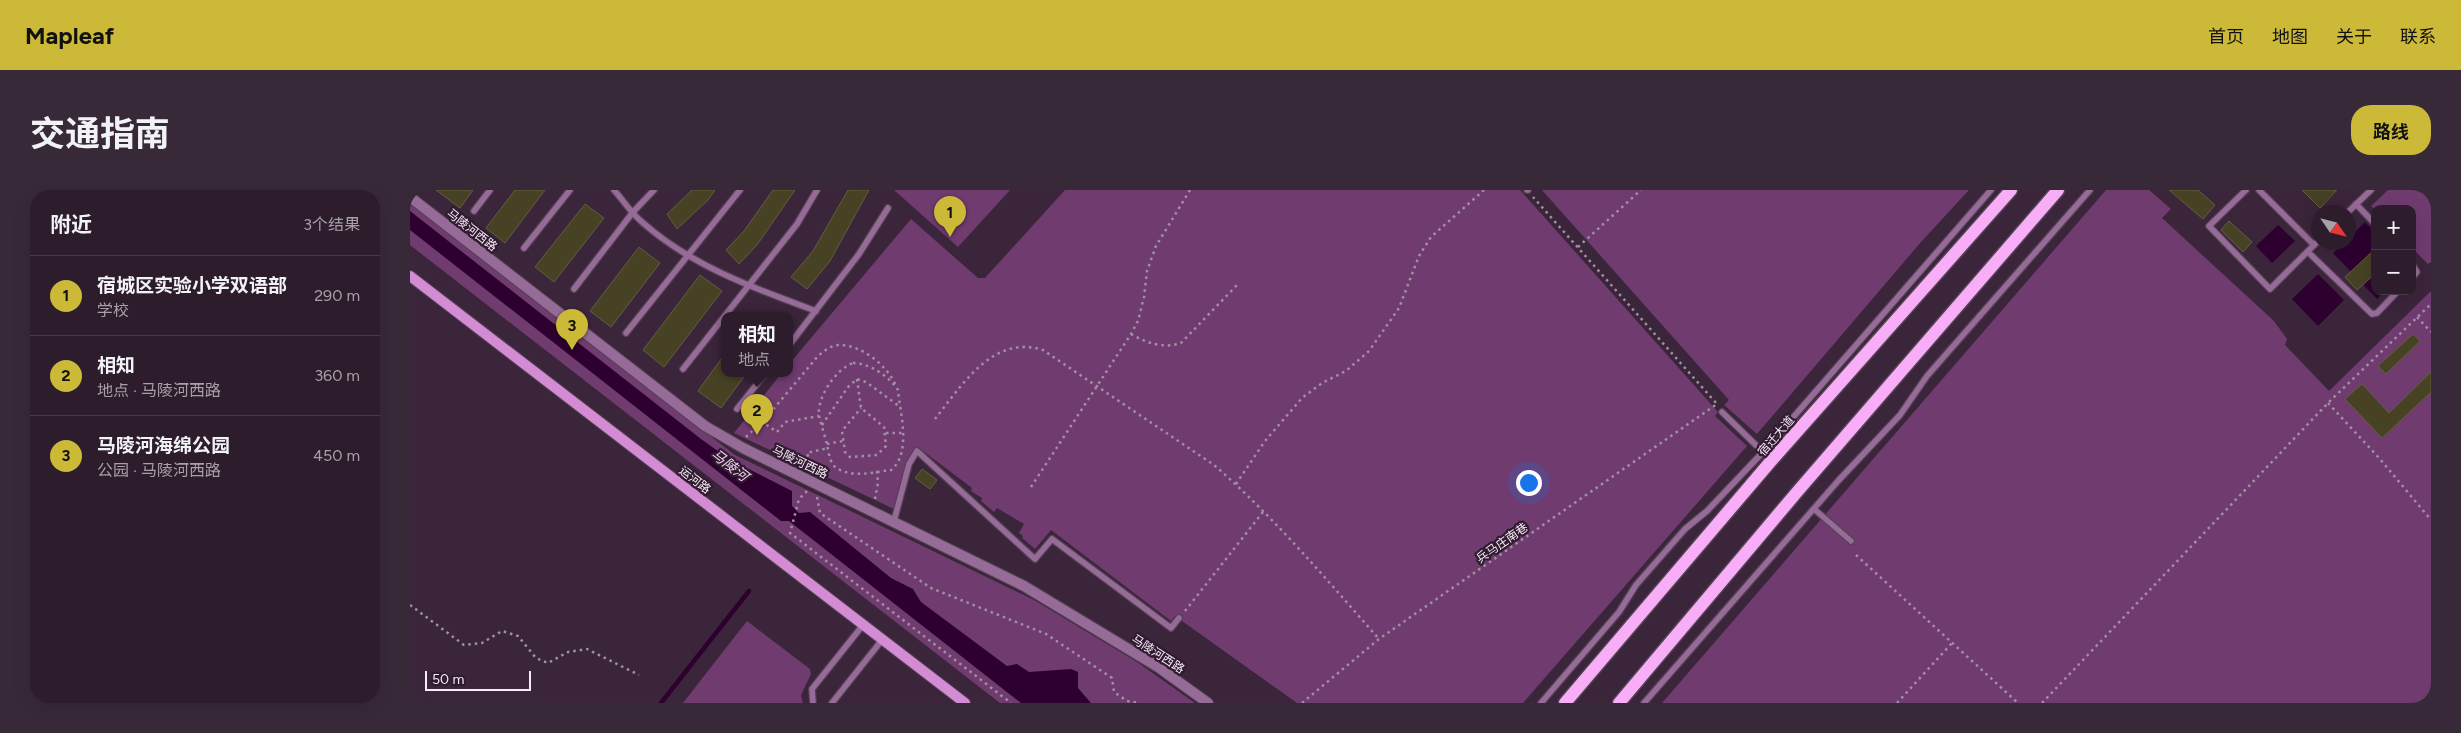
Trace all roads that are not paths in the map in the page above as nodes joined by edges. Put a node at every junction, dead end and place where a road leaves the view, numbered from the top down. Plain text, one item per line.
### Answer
1 (490, 190) edge
2 (570, 190) edge
3 (614, 190) edge
4 (654, 190) edge
5 (740, 190) edge
6 (817, 190) edge
7 (1991, 190) edge
8 (2011, 190) edge
9 (2058, 190) edge
10 (2090, 190) edge
11 (2246, 190) edge
12 (2260, 190) edge
13 (2371, 190) edge
14 (410, 197) edge
15 (2356, 204) joint
16 (888, 208) dead end
17 (474, 211) dead end
18 (633, 212) junction
19 (2371, 220) edge
20 (2311, 238) edge
21 (524, 248) dead end
22 (2311, 249) edge
23 (2308, 252) junction
24 (687, 255) junction
25 (410, 276) edge
26 (749, 286) junction
27 (574, 289) dead end
28 (2394, 295) edge
29 (816, 311) junction
30 (728, 312) edge
31 (721, 321) edge
32 (626, 333) dead end
33 (793, 340) edge
34 (683, 369) dead end
35 (763, 377) edge
36 (736, 409) dead end
37 (1722, 412) dead end
38 (1763, 452) junction
39 (1814, 509) junction
40 (894, 521) junction
41 (1851, 541) dead end
42 (1179, 618) road end
43 (863, 625) junction
44 (882, 640) junction
45 (813, 703) edge
46 (832, 703) edge
47 (965, 703) edge
48 (1208, 703) edge
49 (1541, 703) edge
50 (1565, 703) edge
51 (1619, 703) edge
52 (1644, 703) edge

1 - 17 lane
2 - 21 lane
3 - 18 lane
4 - 18 lane
5 - 24 lane
6 - 26 lane
7 - 38 lane
8 - 50 main road, 宿迁大道
9 - 51 main road
10 - 39 lane
11 - 23 lane
12 - 20 lane
13 - 15 lane
14 - 40 street, 马陵河西路
15 - 19 lane
16 - 29 lane
18 - 24 lane
18 - 27 lane
22 - 23 lane
23 - 28 lane
24 - 26 lane
24 - 32 lane
25 - 43 street, 运河路
26 - 29 lane
26 - 30 lane
29 - 33 lane
31 - 34 lane
35 - 36 lane
37 - 38 lane
38 - 49 lane
39 - 41 lane
39 - 52 lane
40 - 42 lane
40 - 48 street, 马陵河西路
43 - 44 street, 运河路
43 - 45 lane
44 - 46 lane
44 - 47 street, 运河路

